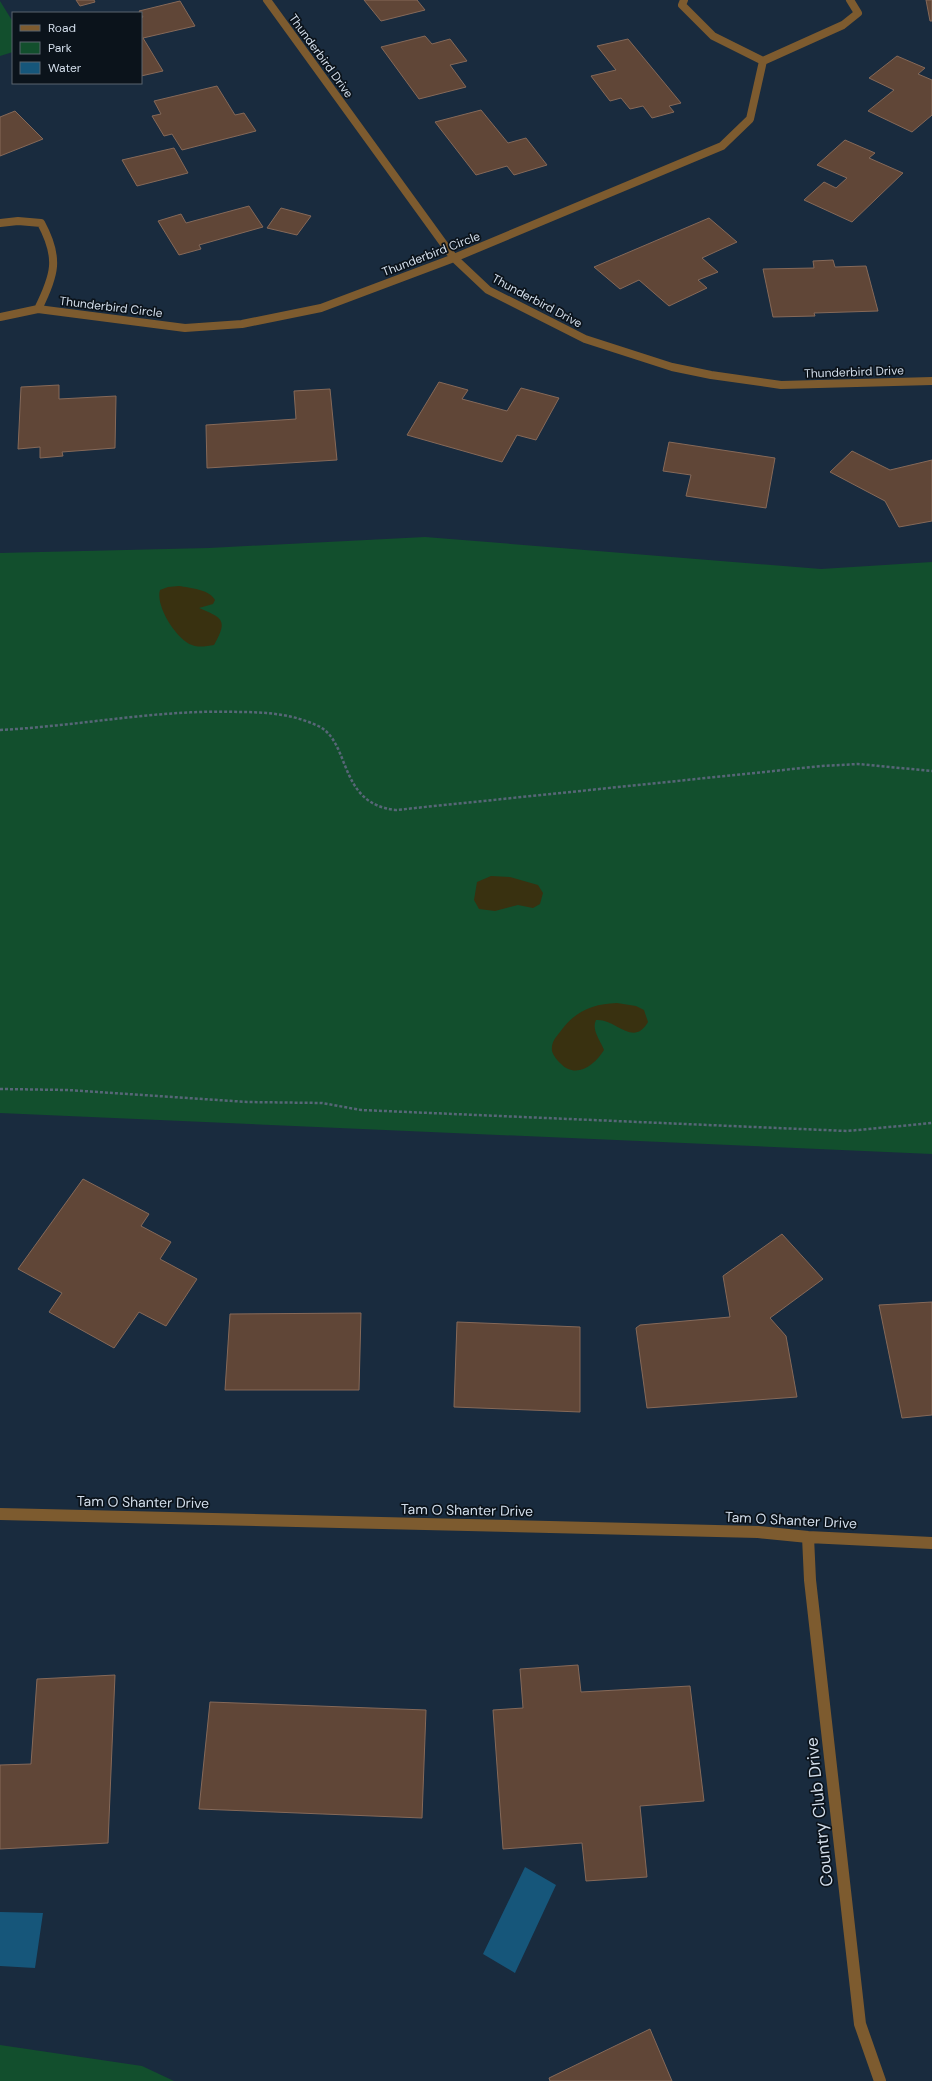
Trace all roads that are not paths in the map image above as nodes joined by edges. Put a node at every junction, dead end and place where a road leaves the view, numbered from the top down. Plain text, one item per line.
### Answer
1 (267, 0) edge
2 (684, 0) edge
3 (850, 0) edge
4 (763, 61) junction
5 (0, 223) edge
6 (454, 258) junction
7 (38, 309) junction
8 (0, 317) edge
9 (932, 381) edge
10 (0, 1514) edge
11 (808, 1537) junction
12 (932, 1543) edge
13 (880, 2081) edge

1 - 6 street, Thunderbird Drive
2 - 4 street
3 - 4 street
4 - 6 street, Thunderbird Circle
5 - 7 street, Thunderbird Circle
6 - 7 street, Thunderbird Circle
6 - 9 street, Thunderbird Drive
7 - 8 street, Thunderbird Circle
10 - 11 street, Tam O Shanter Drive
11 - 12 street, Tam O Shanter Drive
11 - 13 street, Country Club Drive

